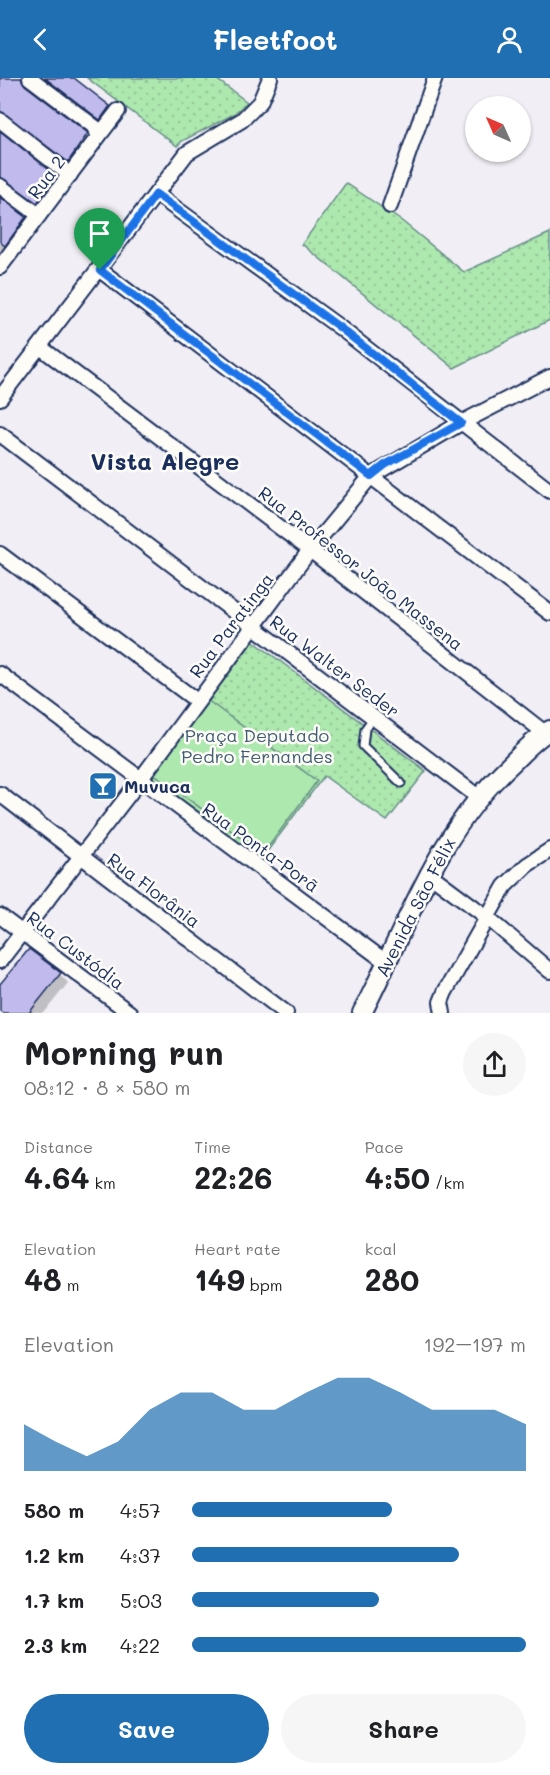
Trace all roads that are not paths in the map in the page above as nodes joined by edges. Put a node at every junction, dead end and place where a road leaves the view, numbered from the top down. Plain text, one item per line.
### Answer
1 (30, 78) edge
2 (270, 78) edge
3 (435, 78) edge
4 (118, 111) dead end
5 (0, 120) edge
6 (97, 133) junction
7 (70, 175) junction
8 (0, 186) edge
9 (156, 194) junction
10 (390, 206) dead end
11 (39, 215) junction
12 (2, 259) edge
13 (100, 270) junction
14 (40, 346) junction
15 (550, 377) edge
16 (0, 398) edge
17 (461, 423) junction
18 (0, 434) edge
19 (371, 476) junction
20 (550, 490) edge
21 (310, 550) junction
22 (0, 554) edge
23 (550, 613) edge
24 (252, 626) junction
25 (0, 674) edge
26 (197, 700) junction
27 (373, 717) junction
28 (548, 731) edge
29 (140, 780) junction
30 (401, 783) dead end
31 (0, 794) edge
32 (477, 796) junction
33 (550, 850) edge
34 (80, 856) junction
35 (428, 873) junction
36 (0, 916) edge
37 (488, 917) junction
38 (21, 932) junction
39 (0, 961) edge
40 (386, 962) junction
41 (547, 965) edge
42 (130, 1013) edge
43 (286, 1013) edge
44 (362, 1013) edge
45 (443, 1013) edge

1 - 6 street
2 - 9 street
3 - 10 street
4 - 6 street, Rua 2
5 - 7 street
6 - 7 street, Rua 2
7 - 11 street, Rua 2
8 - 11 street
9 - 13 street
9 - 17 street
11 - 12 street, Rua 2
13 - 14 street
13 - 19 street
14 - 16 street
14 - 21 street, Rua Professor João Massena
15 - 17 street, Rua Paratinga
17 - 19 street, Rua Paratinga
17 - 20 street
18 - 24 street, Rua Walter Seder
19 - 21 street, Rua Paratinga
19 - 23 street
21 - 24 street, Rua Paratinga
21 - 28 street, Rua Professor João Massena
22 - 26 street
24 - 26 street, Rua Paratinga
24 - 27 street, Rua Walter Seder
25 - 29 street, Rua Ponta-Porã
26 - 29 street, Rua Paratinga
27 - 30 lane
27 - 32 street, Rua Walter Seder
28 - 32 street, Avenida São Félix
29 - 34 street, Rua Paratinga
29 - 40 street, Rua Ponta-Porã
31 - 34 street, Rua Florânia
32 - 35 street, Avenida São Félix
33 - 37 street
34 - 38 street, Rua Paratinga
34 - 43 street, Rua Florânia
35 - 37 street
35 - 40 street, Avenida São Félix
36 - 38 street, Rua Custódia
37 - 41 street
37 - 45 street
38 - 39 street, Rua Paratinga
38 - 42 street, Rua Custódia
40 - 44 street, Avenida São Félix

